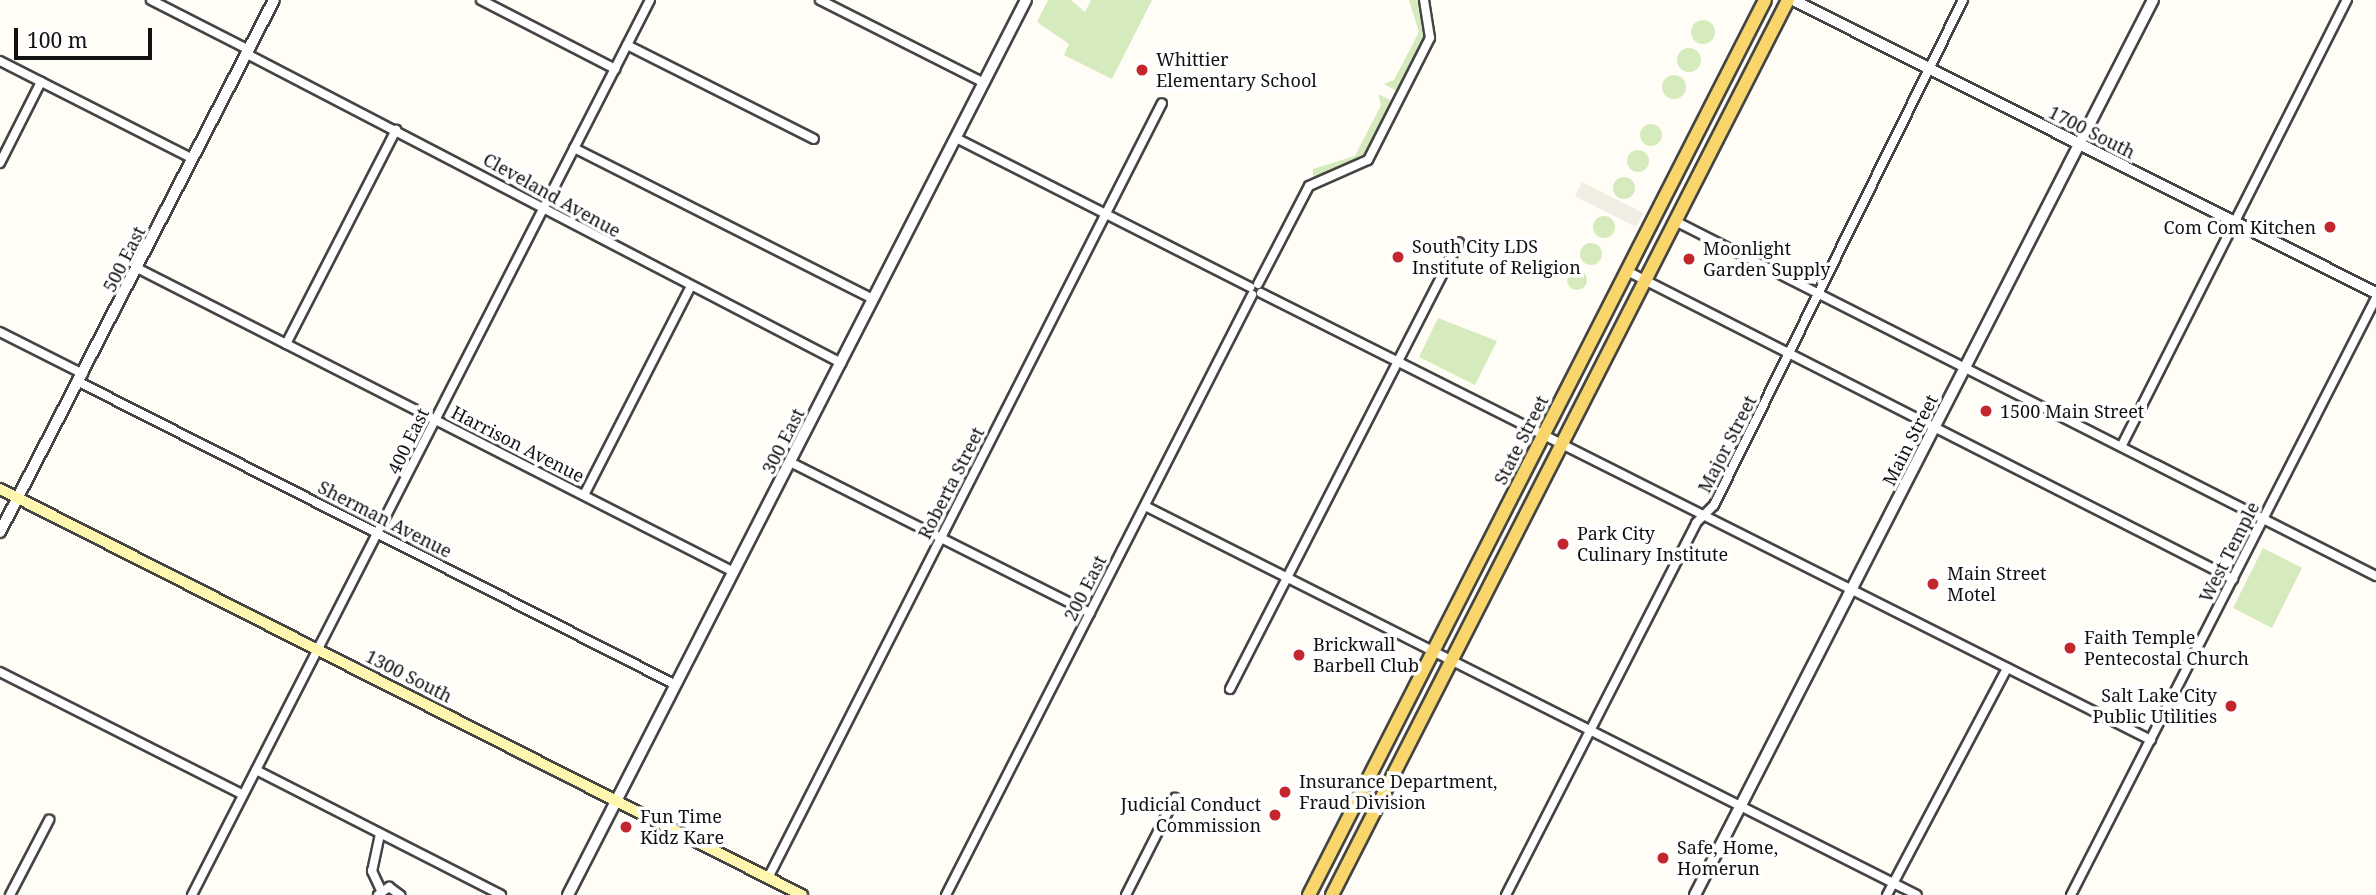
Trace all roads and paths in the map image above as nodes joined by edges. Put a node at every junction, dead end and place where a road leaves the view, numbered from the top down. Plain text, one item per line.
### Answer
1 (151, 0) edge
2 (274, 0) edge
3 (481, 0) edge
4 (650, 0) edge
5 (820, 0) edge
6 (1026, 0) edge
7 (1424, 0) edge
8 (1765, 0) edge
9 (1790, 0) edge
10 (1963, 0) edge
11 (2152, 0) edge
12 (2347, 0) edge
13 (627, 44) junction
14 (248, 52) junction
15 (0, 61) edge
16 (1929, 68) junction
17 (615, 69) junction
18 (41, 82) junction
19 (984, 83) junction
20 (1162, 103) dead end
21 (396, 130) junction
22 (956, 138) junction
23 (814, 139) dead end
24 (2079, 143) junction
25 (574, 148) junction
26 (193, 159) junction
27 (0, 163) edge
28 (544, 208) junction
29 (1106, 214) junction
30 (1675, 221) junction
31 (2235, 222) junction
32 (1459, 242) dead end
33 (137, 268) junction
34 (1627, 271) junction
35 (1645, 281) junction
36 (691, 286) junction
37 (1255, 290) junction
38 (1818, 293) junction
39 (2376, 296) edge
40 (873, 299) junction
41 (0, 332) edge
42 (286, 344) junction
43 (1791, 354) junction
44 (1398, 361) junction
45 (841, 363) junction
46 (1965, 366) junction
47 (81, 378) junction
48 (436, 420) junction
49 (1934, 427) junction
50 (1544, 433) junction
51 (1562, 443) junction
52 (2122, 445) junction
53 (790, 462) junction
54 (0, 489) edge
55 (584, 495) junction
56 (18, 498) junction
57 (1145, 506) junction
58 (1705, 515) junction
59 (2264, 518) junction
60 (0, 532) edge
61 (379, 534) junction
62 (941, 538) junction
63 (734, 572) junction
64 (2376, 576) edge
65 (1287, 578) junction
66 (2234, 579) junction
67 (1851, 589) junction
68 (1090, 613) junction
69 (318, 649) junction
70 (1433, 651) junction
71 (1452, 660) junction
72 (2007, 668) junction
73 (0, 672) edge
74 (676, 685) junction
75 (1230, 689) dead end
76 (1591, 730) junction
77 (2151, 740) junction
78 (256, 770) junction
79 (243, 795) junction
80 (1175, 798) dead end
81 (616, 800) junction
82 (1741, 806) junction
83 (48, 820) dead end
84 (380, 834) junction
85 (768, 878) junction
86 (1893, 883) junction
87 (379, 892) edge
88 (10, 895) edge
89 (192, 895) edge
90 (400, 895) edge
91 (501, 895) edge
92 (568, 895) edge
93 (802, 895) edge
94 (946, 895) edge
95 (1126, 895) edge
96 (1308, 895) edge
97 (1332, 895) edge
98 (1506, 895) edge
99 (1695, 895) edge
100 (1887, 895) edge
101 (1917, 895) edge
102 (2071, 895) edge

1 - 14 street, Cleveland Avenue
2 - 14 street, 500 East
3 - 17 street
4 - 13 street, 400 East
5 - 19 street
6 - 19 street, 300 East
7 - 37 street, 200 East
8 - 34 main road, State Street
9 - 16 street, 1700 South
9 - 30 main road
10 - 16 street, Major Street
11 - 24 street, Main Street
12 - 31 street
13 - 17 street, 400 East
13 - 23 street
14 - 21 street, Cleveland Avenue
14 - 26 street, 500 East
15 - 18 street
16 - 24 street, 1700 South
16 - 38 street, Major Street
17 - 25 street, 400 East
18 - 26 street
18 - 27 street
19 - 22 street, 300 East
20 - 29 street, Roberta Street
21 - 28 street, Cleveland Avenue
21 - 42 street
22 - 29 street
22 - 40 street, 300 East
24 - 31 street, 1700 South
24 - 46 street, Main Street
25 - 28 street, 400 East
25 - 40 street
26 - 33 street, 500 East
28 - 36 street, Cleveland Avenue
28 - 48 street, 400 East
29 - 37 street
29 - 62 street, Roberta Street
30 - 35 main road
30 - 38 street
31 - 39 street, 1700 South
31 - 52 street
32 - 44 street
33 - 42 street, Harrison Avenue
33 - 47 street, 500 East
34 - 35 street
34 - 50 main road, State Street
35 - 43 street
35 - 51 main road
36 - 45 street, Cleveland Avenue
36 - 55 street
37 - 44 street
37 - 57 street, 200 East
38 - 43 street, Major Street
38 - 46 street
39 - 59 street, West Temple
40 - 45 street, 300 East
41 - 47 street, Sherman Avenue
42 - 48 street, Harrison Avenue
43 - 49 street
43 - 58 street, Major Street
44 - 50 street
44 - 65 street
45 - 53 street, 300 East
46 - 49 street, Main Street
46 - 52 street
47 - 56 street, 500 East
47 - 61 street, Sherman Avenue
48 - 55 street, Harrison Avenue
48 - 61 street, 400 East
49 - 66 street
49 - 67 street, Main Street
50 - 51 street
50 - 70 main road, State Street
51 - 58 street
51 - 71 main road
52 - 59 street
53 - 62 street
53 - 63 street, 300 East
54 - 56 main road, 1300 South
55 - 63 street, Harrison Avenue
56 - 60 street, 500 East
56 - 69 main road, 1300 South
57 - 65 street
57 - 68 street, 200 East
58 - 67 street
58 - 76 street, Major Street
59 - 64 street
59 - 66 street, West Temple
61 - 69 street, 400 East
61 - 74 street, Sherman Avenue
62 - 68 street
62 - 85 street, Roberta Street
63 - 74 street, 300 East
65 - 70 street
65 - 75 street
66 - 77 street, West Temple
67 - 72 street
67 - 82 street, Main Street
68 - 94 street, 200 East
69 - 78 street, 400 East
69 - 81 main road, 1300 South
70 - 71 street
70 - 96 main road, State Street
71 - 76 street
71 - 97 main road
72 - 77 street
72 - 86 street
73 - 79 street
74 - 81 street, 300 East
76 - 82 street
76 - 98 street, Major Street
77 - 102 street, West Temple
78 - 79 street, 400 East
78 - 84 street
79 - 89 street, 400 East
80 - 95 street
81 - 85 main road, 1300 South
81 - 92 street, 300 East
82 - 86 street
82 - 99 street, Main Street
83 - 88 street
84 - 87 street
84 - 91 street
85 - 93 main road, 1300 South
86 - 100 street
86 - 101 street
87 - 90 street

